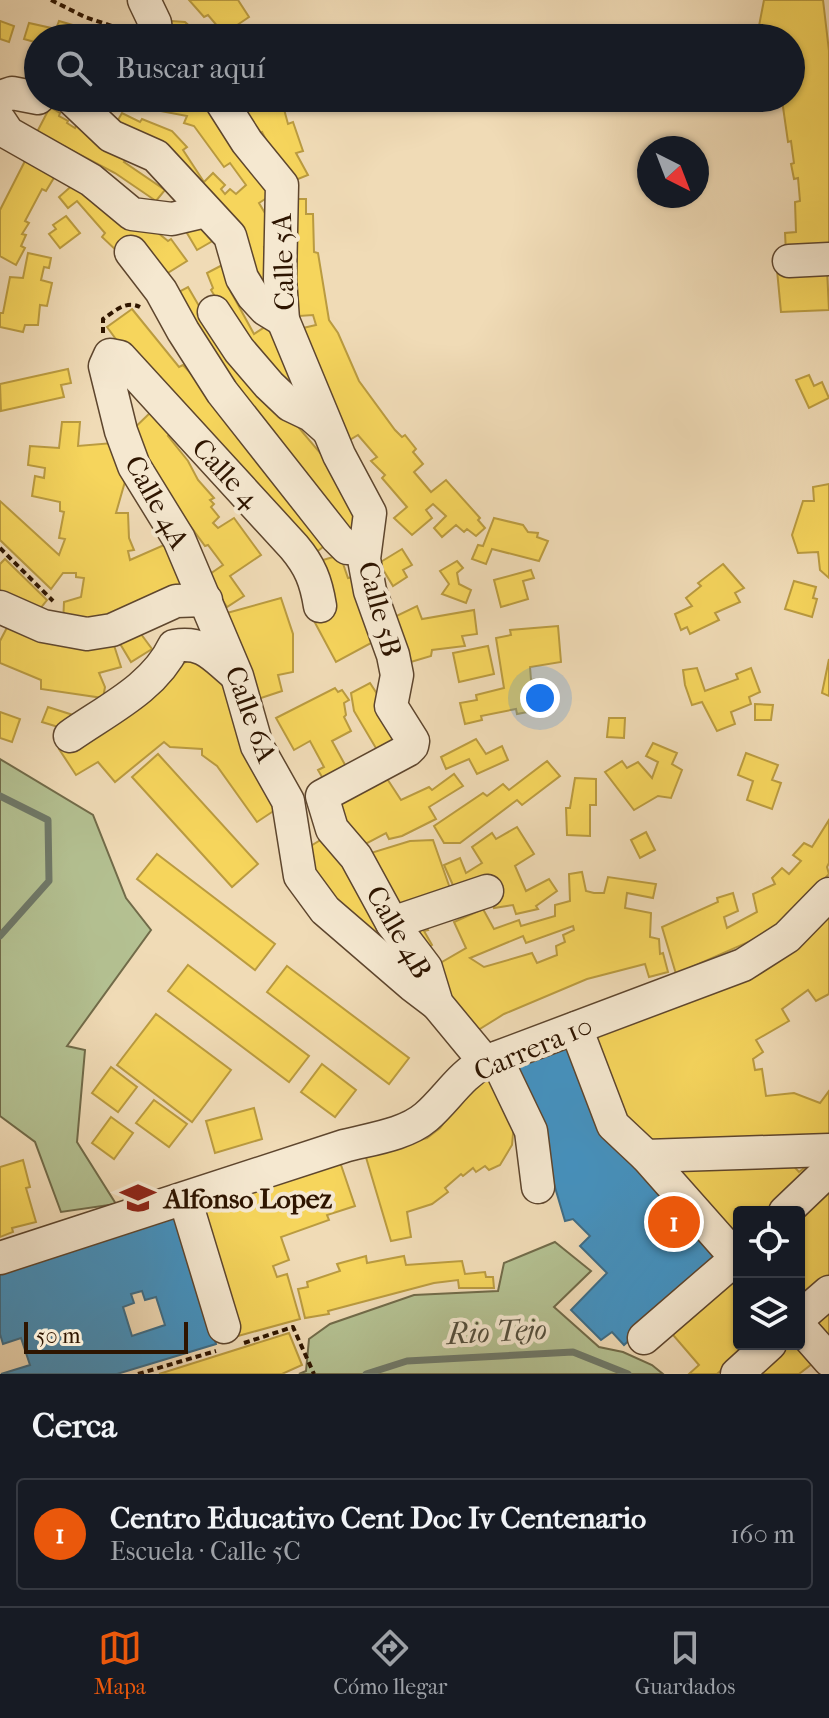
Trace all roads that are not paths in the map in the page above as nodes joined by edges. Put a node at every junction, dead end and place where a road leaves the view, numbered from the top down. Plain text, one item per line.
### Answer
1 (144, 0) edge
2 (155, 24) edge
3 (24, 95) edge
4 (0, 97) edge
5 (86, 112) edge
6 (228, 112) edge
7 (0, 121) edge
8 (206, 211) junction
9 (131, 252) dead end
10 (829, 259) edge
11 (789, 261) dead end
12 (214, 312) dead end
13 (283, 320) junction
14 (110, 355) joint
15 (308, 384) joint
16 (328, 430) junction
17 (364, 548) junction
18 (206, 600) junction
19 (320, 606) dead end
20 (0, 607) edge
21 (237, 676) junction
22 (70, 736) dead end
23 (322, 796) joint
24 (487, 891) dead end
25 (829, 894) edge
26 (392, 923) junction
27 (437, 1004) junction
28 (576, 1028) junction
29 (491, 1060) junction
30 (829, 1150) edge
31 (646, 1156) junction
32 (829, 1170) edge
33 (538, 1187) dead end
34 (185, 1199) junction
35 (791, 1206) edge
36 (733, 1252) edge
37 (0, 1258) edge
38 (733, 1262) edge
39 (829, 1292) edge
40 (805, 1313) edge
41 (224, 1327) dead end
42 (805, 1333) edge
43 (644, 1338) dead end
44 (763, 1350) edge
45 (828, 1359) edge
46 (737, 1374) edge

1 - 2 street
3 - 4 street
5 - 8 street
6 - 13 street, Calle 5A
7 - 8 street
8 - 13 street
9 - 17 street
10 - 11 street
12 - 16 street
13 - 15 street, Calle 5A
14 - 18 street, Calle 4A
14 - 19 street, Calle 4
15 - 16 street, Calle 5B
16 - 17 street, Calle 5B
17 - 23 street, Calle 5B
18 - 20 street
18 - 21 street, Calle 6A
21 - 22 street
21 - 27 street, Calle 6A
23 - 26 street, Calle 4B
24 - 26 street
25 - 28 street, Carrera 10
26 - 27 street, Calle 4B
27 - 29 street, Calle 4B
28 - 29 street, Carrera 10
28 - 31 street
29 - 33 street, Calle 4B
29 - 34 street, Carrera 10
30 - 31 street
31 - 36 street
32 - 35 street
34 - 37 street, Carrera 10
34 - 41 street
38 - 43 street
39 - 40 street
42 - 45 street
44 - 46 street

